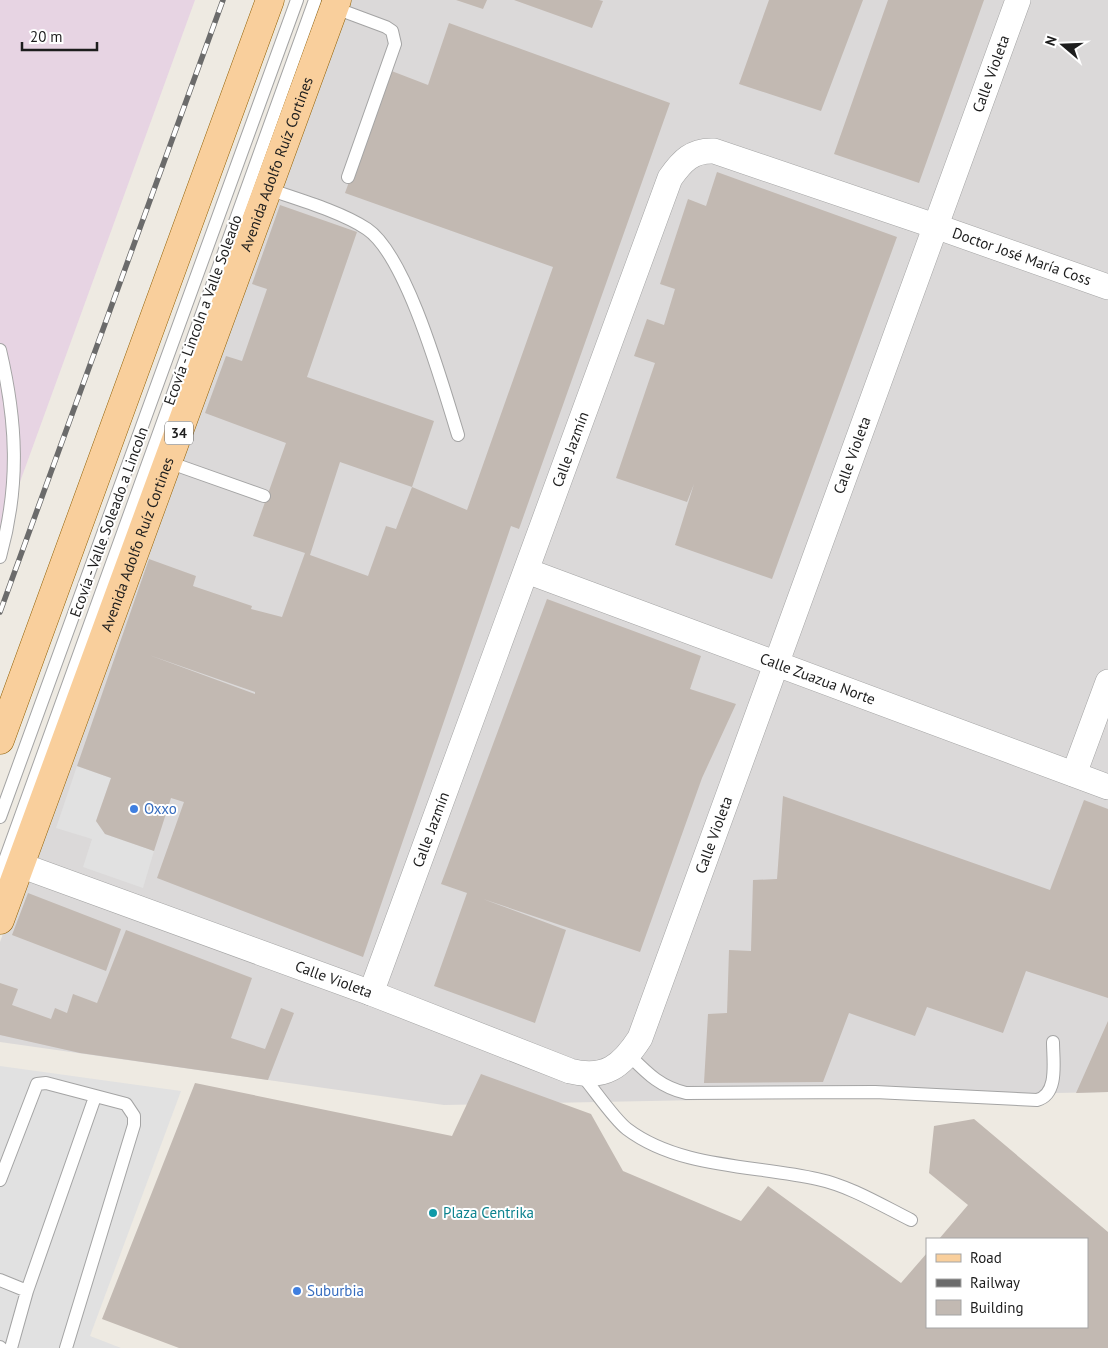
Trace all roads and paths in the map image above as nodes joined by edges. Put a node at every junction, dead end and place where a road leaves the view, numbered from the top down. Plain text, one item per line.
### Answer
1 (270, 0) edge
2 (298, 0) edge
3 (1018, 0) edge
4 (329, 3) edge
5 (348, 177) dead end
6 (268, 188) junction
7 (936, 226) junction
8 (1108, 287) edge
9 (0, 350) edge
10 (458, 435) dead end
11 (168, 462) junction
12 (264, 496) dead end
13 (0, 557) edge
14 (526, 571) junction
15 (776, 663) junction
16 (1108, 682) edge
17 (0, 740) edge
18 (1074, 774) junction
19 (1108, 787) edge
20 (0, 817) edge
21 (10, 870) edge
22 (0, 920) edge
23 (370, 993) junction
24 (1054, 1042) dead end
25 (629, 1054) junction
26 (581, 1074) junction
27 (95, 1097) junction
28 (0, 1180) edge
29 (911, 1220) dead end
30 (0, 1280) edge
31 (27, 1291) junction
32 (11, 1348) edge
33 (66, 1348) edge

1 - 17 main road
2 - 20 lane, Ecovía - Valle Soleado a Lincoln
3 - 7 street, Calle Violeta
4 - 5 lane
4 - 6 main road, Avenida Adolfo Ruíz Cortines / 34
4 - 21 lane, Ecovía - Lincoln a Valle Soleado
6 - 10 lane
6 - 11 main road, Avenida Adolfo Ruíz Cortines / 34
7 - 8 street, Doctor José María Coss
7 - 14 street, Calle Jazmín
7 - 15 street, Calle Violeta
9 - 13 lane
11 - 12 lane
11 - 21 main road, Avenida Adolfo Ruíz Cortines / 34
14 - 15 street, Calle Zuazua Norte
14 - 23 street, Calle Jazmín
15 - 18 street, Calle Zuazua Norte
15 - 25 street, Calle Violeta
16 - 18 street
18 - 19 street, Calle Zuazua Norte
21 - 22 main road, Avenida Adolfo Ruíz Cortines / 34
21 - 23 street, Calle Violeta
23 - 26 street, Calle Violeta
24 - 25 lane
25 - 26 street, Calle Violeta
26 - 29 lane
27 - 28 lane
27 - 31 lane
27 - 33 lane
30 - 31 lane
31 - 32 lane

